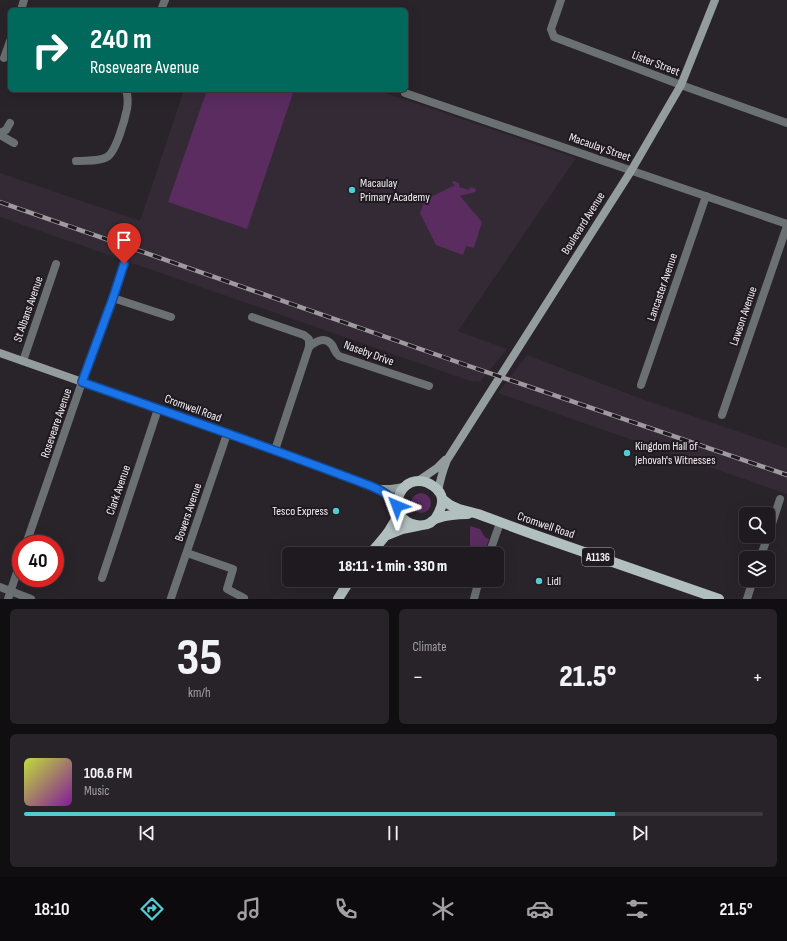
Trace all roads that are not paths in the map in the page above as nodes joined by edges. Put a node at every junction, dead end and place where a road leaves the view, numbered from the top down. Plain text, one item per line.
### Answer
1 (561, 0) edge
2 (715, 0) edge
3 (8, 48) edge
4 (5, 58) edge
5 (681, 85) junction
6 (126, 92) edge
7 (405, 93) dead end
8 (10, 123) dead end
9 (787, 123) edge
10 (0, 134) edge
11 (14, 143) dead end
12 (76, 161) dead end
13 (631, 171) junction
14 (706, 196) junction
15 (787, 225) edge
16 (56, 264) dead end
17 (124, 264) dead end
18 (113, 298) junction
19 (171, 317) dead end
20 (252, 317) dead end
21 (309, 347) junction
22 (0, 353) edge
23 (23, 360) junction
24 (82, 382) junction
25 (641, 385) dead end
26 (429, 386) dead end
27 (158, 409) junction
28 (722, 415) dead end
29 (227, 434) junction
30 (275, 450) junction
31 (453, 450) junction
32 (418, 481) junction
33 (404, 487) junction
34 (377, 489) junction
35 (440, 495) junction
36 (780, 498) dead end
37 (398, 509) junction
38 (478, 514) junction
39 (775, 514) edge
40 (435, 519) junction
41 (500, 523) junction
42 (420, 526) junction
43 (29, 535) edge
44 (385, 536) junction
45 (376, 547) edge
46 (491, 547) edge
47 (187, 553) junction
48 (102, 578) dead end
49 (346, 587) edge
50 (477, 587) edge
51 (750, 587) edge
52 (0, 588) edge
53 (9, 595) edge
54 (171, 598) edge
55 (244, 598) edge
56 (31, 599) edge
57 (338, 599) edge
58 (474, 599) edge
59 (719, 599) edge
60 (746, 599) edge

1 - 5 street, Lister Street
2 - 5 street, Boulevard Avenue
3 - 4 street
5 - 9 street, Lister Street
5 - 13 street, Boulevard Avenue
6 - 12 street
7 - 13 street, Macaulay Street
8 - 10 street
10 - 11 street
13 - 14 street, Macaulay Street
13 - 31 street, Boulevard Avenue
14 - 15 street, Macaulay Street
14 - 25 street, Lancaster Avenue
15 - 28 street, Lawson Avenue
16 - 23 street, St Albans Avenue
17 - 18 street, Roseveare Avenue
18 - 19 street
18 - 24 street, Roseveare Avenue
20 - 21 street
21 - 26 street, Naseby Drive
21 - 30 street
22 - 23 street, Cromwell Road
23 - 24 street, Cromwell Road
24 - 27 street, Cromwell Road
24 - 43 street, Roseveare Avenue
27 - 29 street, Cromwell Road
27 - 48 street, Clark Avenue
29 - 30 street, Cromwell Road
29 - 47 street, Bowers Avenue
30 - 34 street, Cromwell Road
31 - 32 street, Boulevard Avenue
31 - 35 street, Boulevard Avenue
32 - 33 main road
32 - 35 main road, A1136
33 - 34 street, Cromwell Road
33 - 37 main road
34 - 37 street, Cromwell Road
35 - 38 main road, Cromwell Road / A1136
35 - 40 main road
36 - 39 street
37 - 42 main road
37 - 44 main road
38 - 40 main road, Cromwell Road / A1136
38 - 41 main road, Cromwell Road / A1136
40 - 42 main road, A1136
41 - 46 street
41 - 59 main road, Cromwell Road / A1136
42 - 44 main road
44 - 45 main road
47 - 54 street, Bowers Avenue
47 - 55 street
49 - 57 main road
50 - 58 street
51 - 60 street
52 - 53 street
53 - 56 street

